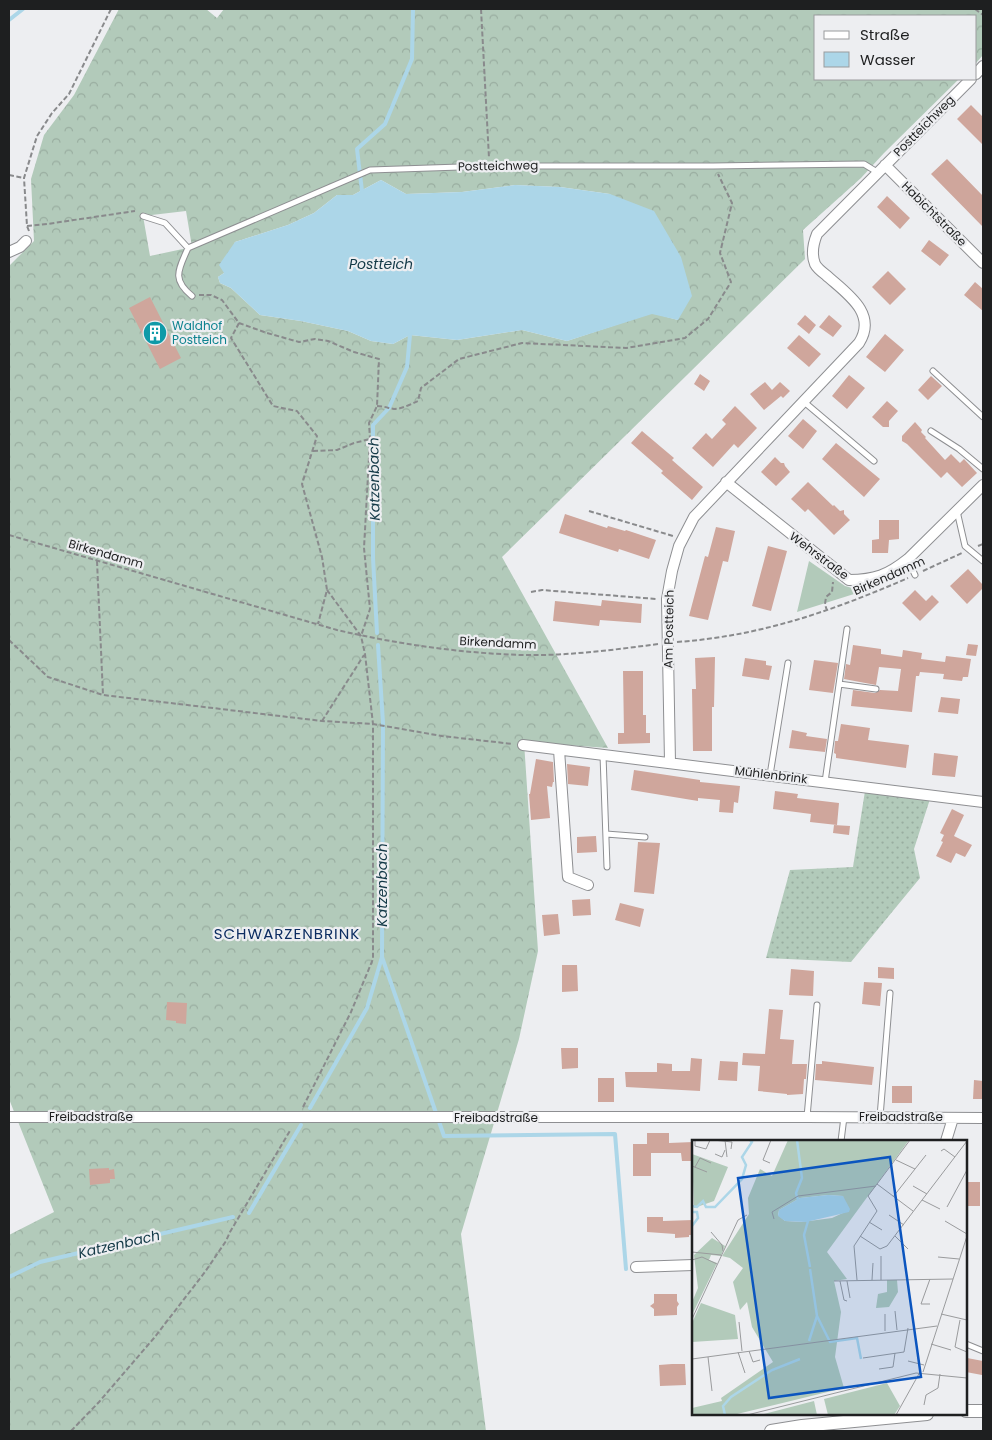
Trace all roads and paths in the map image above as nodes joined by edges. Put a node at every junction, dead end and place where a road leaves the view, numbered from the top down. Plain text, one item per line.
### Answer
1 (112, 9) edge
2 (481, 9) edge
3 (976, 9) edge
4 (983, 15) edge
5 (970, 80) edge
6 (886, 165) junction
7 (490, 166) junction
8 (713, 166) junction
9 (878, 172) junction
10 (9, 175) edge
11 (24, 178) junction
12 (143, 216) joint
13 (27, 226) junction
14 (26, 241) joint
15 (188, 248) junction
16 (9, 252) edge
17 (982, 259) edge
18 (192, 296) joint
19 (239, 323) junction
20 (933, 371) dead end
21 (803, 401) junction
22 (377, 406) junction
23 (983, 417) edge
24 (931, 431) dead end
25 (370, 439) junction
26 (313, 451) junction
27 (874, 461) dead end
28 (983, 469) edge
29 (726, 482) junction
30 (982, 490) edge
31 (590, 511) dead end
32 (957, 511) junction
33 (9, 535) edge
34 (682, 539) junction
35 (983, 544) edge
36 (969, 550) junction
37 (908, 559) junction
38 (97, 561) junction
39 (983, 561) edge
40 (914, 576) junction
41 (834, 579) dead end
42 (327, 590) junction
43 (531, 592) dead end
44 (667, 599) junction
45 (827, 611) junction
46 (318, 625) junction
47 (847, 629) dead end
48 (361, 636) junction
49 (9, 640) edge
50 (667, 643) junction
51 (365, 654) junction
52 (788, 663) dead end
53 (839, 684) junction
54 (876, 689) dead end
55 (103, 695) junction
56 (322, 721) junction
57 (373, 724) junction
58 (523, 745) joint
59 (559, 750) junction
60 (603, 755) junction
61 (670, 762) junction
62 (770, 775) junction
63 (825, 782) junction
64 (983, 802) edge
65 (606, 834) junction
66 (645, 837) dead end
67 (607, 867) dead end
68 (588, 885) dead end
69 (890, 993) dead end
70 (817, 1005) dead end
71 (9, 1117) edge
72 (807, 1117) junction
73 (844, 1117) junction
74 (880, 1117) junction
75 (297, 1118) junction
76 (953, 1118) junction
77 (983, 1118) edge
78 (841, 1140) edge
79 (946, 1140) edge
80 (692, 1265) edge
81 (636, 1267) dead end
82 (967, 1344) edge
83 (983, 1351) edge
84 (967, 1411) edge
85 (983, 1411) edge
86 (917, 1415) edge
87 (71, 1431) edge
88 (771, 1431) edge

1 - 11 path
2 - 7 path
3 - 4 path
5 - 6 street, Postteichweg
6 - 9 street, Postteichweg
6 - 17 street, Habichtstraße
7 - 8 lane, Postteichweg
7 - 15 lane, Postteichweg
8 - 9 lane, Postteichweg
8 - 22 path
9 - 21 street, Postteichweg
10 - 11 path
11 - 13 path
12 - 13 path
12 - 15 lane
13 - 14 path
14 - 16 street
15 - 18 lane
18 - 19 path
19 - 22 path
19 - 26 path
20 - 23 lane
21 - 27 lane
21 - 29 street, Postteichweg
22 - 25 path
24 - 28 lane
25 - 26 path
25 - 48 path
26 - 42 path
29 - 34 street, Am Postteich
29 - 37 street, Wehrstraße
30 - 32 street, Wehrstraße
31 - 34 path
32 - 36 lane
32 - 37 street, Wehrstraße
33 - 38 path, Birkendamm
34 - 44 street, Am Postteich
35 - 36 path, Birkendamm
36 - 39 lane
36 - 40 path, Birkendamm
37 - 40 lane
38 - 46 path, Birkendamm
38 - 55 path
40 - 45 path, Birkendamm
41 - 45 path
42 - 46 path
42 - 48 path
43 - 44 path
44 - 50 street, Am Postteich
45 - 50 path, Birkendamm
46 - 48 path, Birkendamm
47 - 53 lane
48 - 50 path, Birkendamm
48 - 51 path
49 - 55 path
50 - 61 street, Am Postteich
51 - 56 path
51 - 57 path
52 - 62 lane
53 - 54 lane
53 - 63 lane
55 - 56 path
56 - 57 path
57 - 58 path
57 - 75 path
58 - 59 street, Mühlenbrink
59 - 60 street, Mühlenbrink
59 - 68 street
60 - 61 street, Mühlenbrink
60 - 65 lane
61 - 62 street, Mühlenbrink
62 - 63 street, Mühlenbrink
63 - 64 street, Mühlenbrink
65 - 66 lane
65 - 67 lane
69 - 74 lane
70 - 72 lane
71 - 75 street, Freibadstraße
72 - 73 street, Freibadstraße
72 - 75 street, Freibadstraße
73 - 74 street, Freibadstraße
73 - 78 lane
74 - 76 street, Freibadstraße
75 - 87 path
76 - 77 street, Freibadstraße
76 - 79 street
80 - 81 street
82 - 83 lane
84 - 85 street
86 - 88 street

